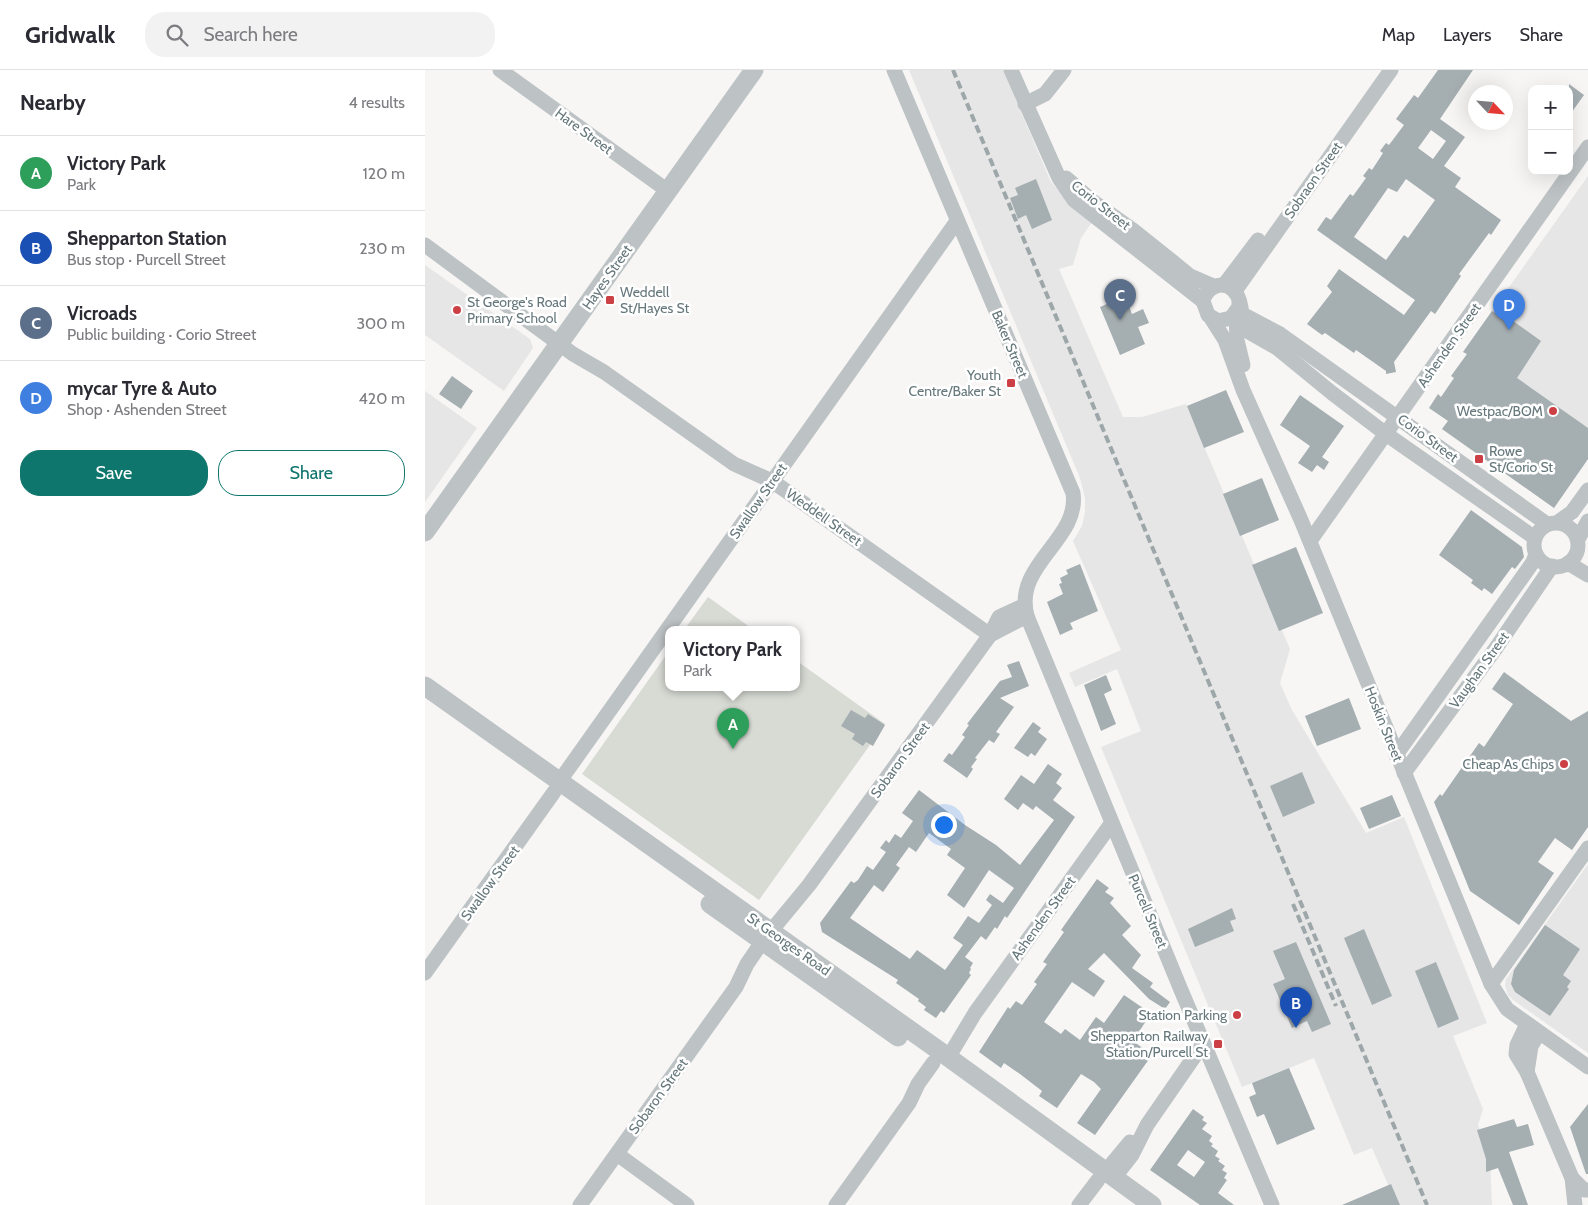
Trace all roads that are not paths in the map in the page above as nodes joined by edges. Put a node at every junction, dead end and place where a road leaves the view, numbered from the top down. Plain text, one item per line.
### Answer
1 (500, 70) edge
2 (754, 70) edge
3 (894, 70) edge
4 (1011, 70) edge
5 (1064, 70) edge
6 (1379, 70) edge
7 (1391, 70) edge
8 (1025, 104) junction
9 (1588, 148) edge
10 (1049, 155) junction
11 (668, 192) junction
12 (957, 221) junction
13 (425, 245) edge
14 (1203, 301) junction
15 (1231, 302) junction
16 (1211, 318) junction
17 (561, 341) junction
18 (1256, 415) junction
19 (1398, 416) junction
20 (1386, 434) junction
21 (772, 481) junction
22 (1588, 490) edge
23 (1588, 520) edge
24 (1553, 524) junction
25 (425, 532) edge
26 (1535, 538) junction
27 (1310, 541) junction
28 (1581, 546) edge
29 (1537, 554) junction
30 (1568, 564) junction
31 (1552, 566) junction
32 (1588, 575) edge
33 (1026, 610) junction
34 (670, 626) edge
35 (665, 633) edge
36 (990, 635) junction
37 (429, 695) edge
38 (1396, 755) junction
39 (1404, 773) junction
40 (557, 787) junction
41 (1111, 824) junction
42 (1588, 848) edge
43 (771, 940) junction
44 (425, 973) edge
45 (1491, 984) junction
46 (1533, 1028) junction
47 (1203, 1044) junction
48 (941, 1060) junction
49 (1588, 1067) edge
50 (617, 1154) junction
51 (1572, 1178) junction
52 (1106, 1179) junction
53 (1588, 1190) edge
54 (580, 1205) edge
55 (687, 1205) edge
56 (836, 1205) edge
57 (1079, 1205) edge
58 (1089, 1205) edge
59 (1133, 1205) edge
60 (1152, 1205) edge
61 (1271, 1205) edge
62 (1575, 1205) edge

1 - 11 street, Hare Street
2 - 11 street, Hayes Street
3 - 12 street, Baker Street
4 - 8 street
5 - 8 street
6 - 15 street, Sobraon Street
7 - 15 street, Sobraon Street
8 - 10 street
9 - 19 street, Ashenden Street
10 - 14 street, Corio Street
10 - 15 street, Corio Street
11 - 17 street, Hayes Street
12 - 21 street, Swallow Street
12 - 33 street, Baker Street
13 - 17 street, Weddell Street
14 - 15 street
14 - 16 street, Hoskin Street
15 - 16 street
15 - 18 street, Hoskin Street
15 - 19 street, Corio Street
15 - 20 street, Corio Street
16 - 18 street, Hoskin Street
17 - 21 street, Weddell Street
17 - 25 street, Hayes Street
18 - 27 street, Hoskin Street
19 - 20 street, Ashenden Street
19 - 24 street, Corio Street
20 - 26 street, Corio Street
20 - 27 street, Ashenden Street
21 - 34 street, Swallow Street
21 - 36 street, Weddell Street
22 - 24 street
23 - 28 street
24 - 26 street
24 - 28 street
26 - 29 street
27 - 38 street, Hoskin Street
28 - 30 street
29 - 31 street
29 - 38 street, Vaughan Street
30 - 31 street
30 - 32 street
31 - 39 street, Vaughan Street
33 - 36 street, Sobaron Street
33 - 41 street, Purcell Street
35 - 40 street, Swallow Street
36 - 43 street, Sobaron Street
37 - 40 street, St Georges Road
38 - 39 street, Hoskin Street
39 - 45 street, Hoskin Street
40 - 43 street, St Georges Road
40 - 44 street, Swallow Street
41 - 47 street, Purcell Street
41 - 48 street, Ashenden Street
42 - 45 street
43 - 48 street, St Georges Road
43 - 50 street, Sobaron Street
45 - 46 street, Hoskin Street
46 - 49 street, Hoskin Street
46 - 51 street
47 - 52 street
47 - 61 street, Purcell Street
48 - 52 street, St Georges Road
48 - 56 street, Ashenden Street
50 - 54 street, Sobaron Street
50 - 55 street
51 - 53 street
51 - 62 street
52 - 57 street
52 - 58 street
52 - 59 street, St Georges Road
52 - 60 street, St Georges Road

